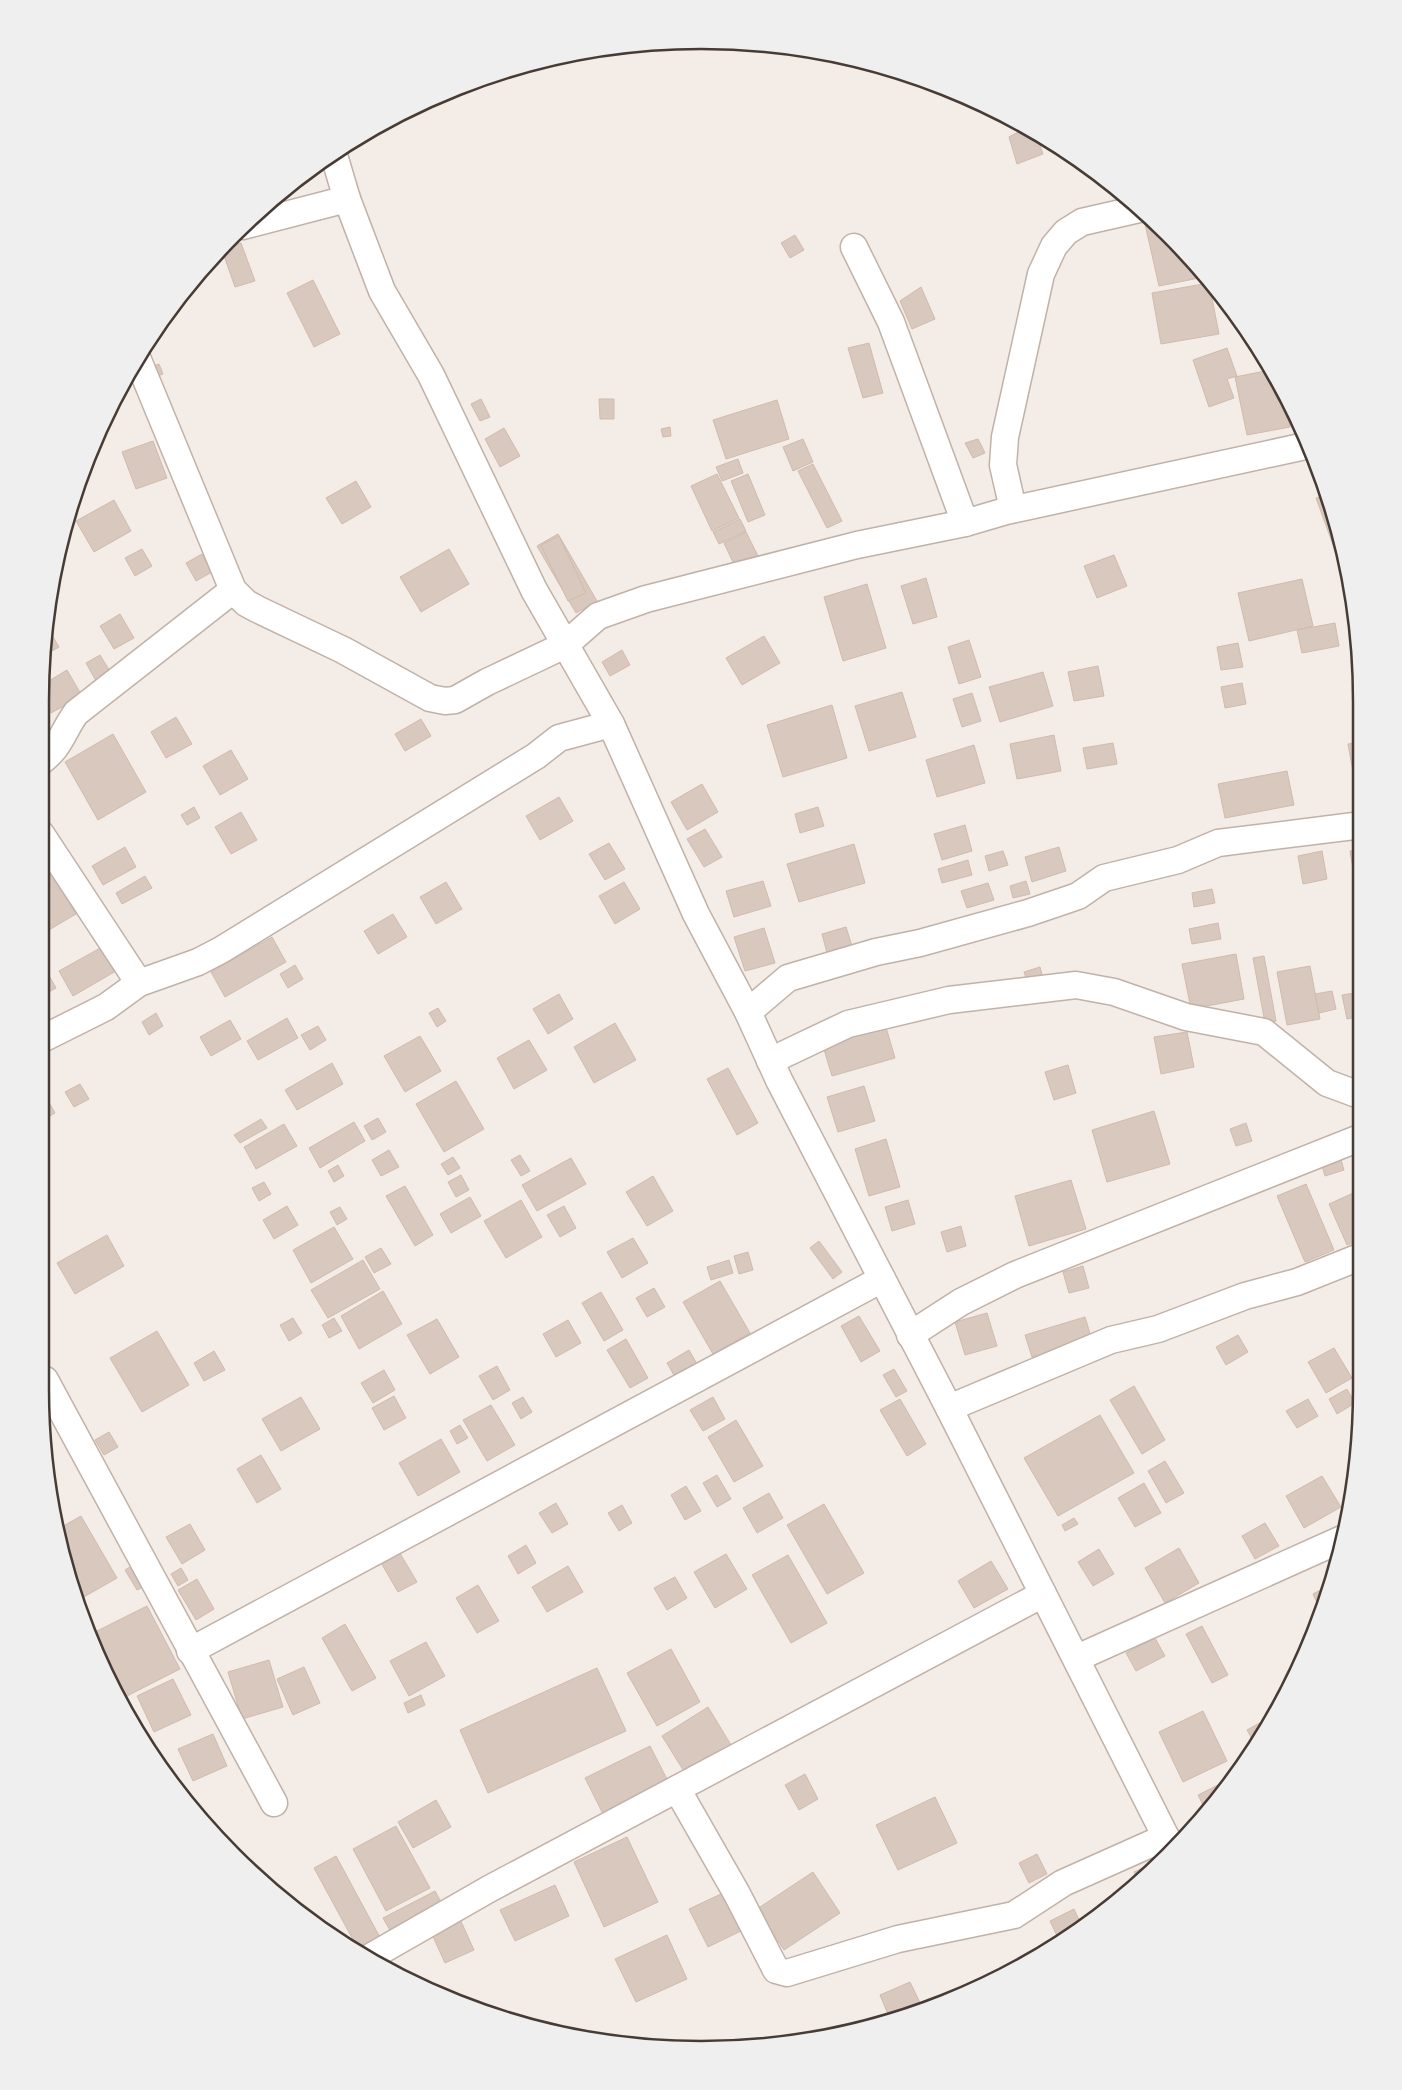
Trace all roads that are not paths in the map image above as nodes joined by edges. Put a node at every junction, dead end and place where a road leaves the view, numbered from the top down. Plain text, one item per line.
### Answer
1 (336, 161) edge
2 (347, 199) junction
3 (1131, 211) edge
4 (260, 222) edge
5 (854, 247) dead end
6 (141, 367) edge
7 (1302, 448) edge
8 (1013, 509) junction
9 (965, 523) junction
10 (233, 590) junction
11 (565, 645) junction
12 (611, 724) junction
13 (49, 754) edge
14 (1353, 826) edge
15 (49, 846) edge
16 (139, 983) junction
17 (748, 1012) junction
18 (49, 1036) edge
19 (770, 1061) junction
20 (1353, 1093) edge
21 (1353, 1141) edge
22 (1353, 1260) edge
23 (882, 1279) junction
24 (910, 1335) junction
25 (49, 1396) edge
26 (949, 1408) junction
27 (53, 1411) edge
28 (1334, 1543) edge
29 (1042, 1594) junction
30 (190, 1651) junction
31 (1077, 1658) junction
32 (677, 1789) junction
33 (274, 1803) dead end
34 (1169, 1842) edge
35 (1166, 1845) edge
36 (375, 1954) edge

1 - 2 street
2 - 4 street
2 - 11 street
3 - 8 street
5 - 9 street
6 - 10 street
7 - 8 street
8 - 9 street
9 - 11 street
10 - 11 street
10 - 13 street
11 - 12 street
12 - 16 street
12 - 17 street
14 - 17 street
15 - 16 street
16 - 18 street
17 - 19 street
19 - 20 street
19 - 23 street
21 - 24 street
22 - 26 street
23 - 24 street
23 - 30 street
24 - 26 street
25 - 27 street
26 - 29 street
27 - 30 street
28 - 31 street
29 - 31 street
29 - 32 street
30 - 33 street
31 - 34 street
32 - 35 street
32 - 36 street

